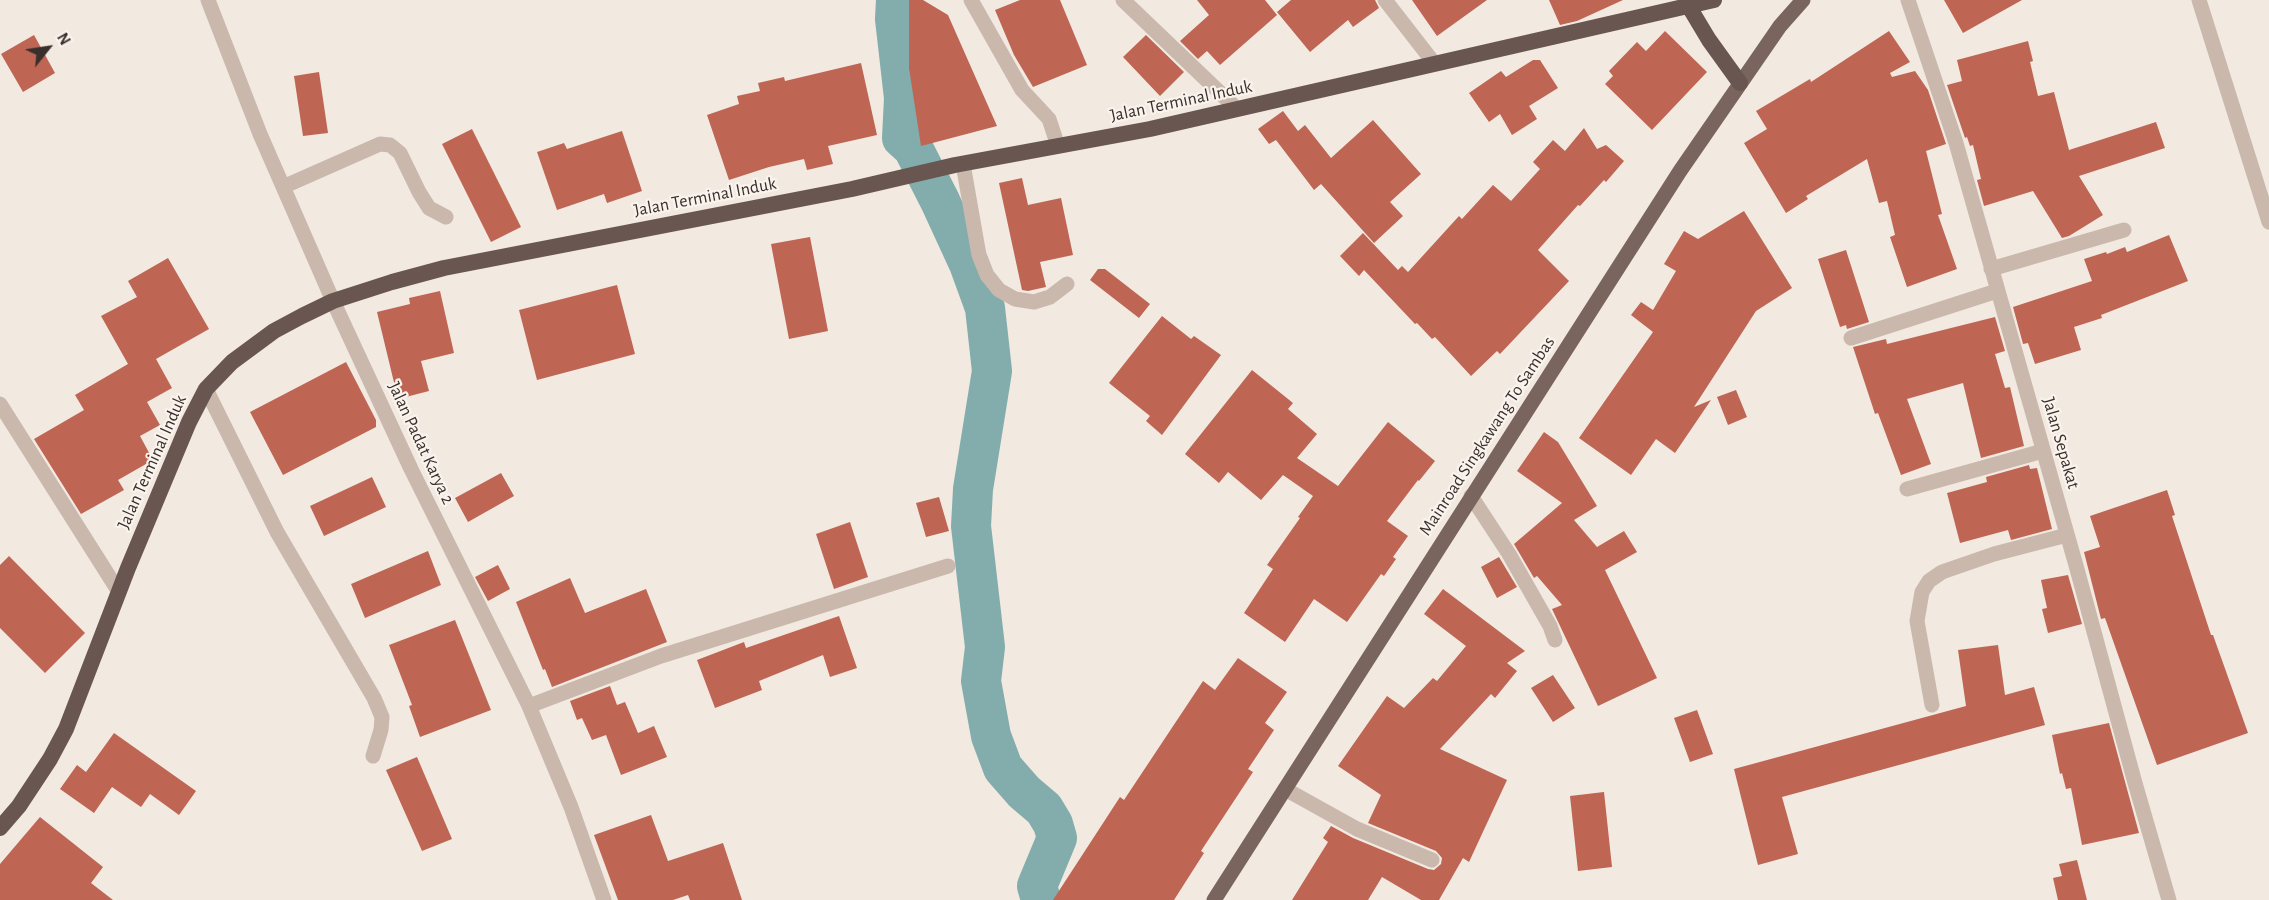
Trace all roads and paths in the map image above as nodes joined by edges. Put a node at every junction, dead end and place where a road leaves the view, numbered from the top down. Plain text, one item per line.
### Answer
1 (208, 0) edge
2 (971, 0) edge
3 (1123, 0) edge
4 (1384, 0) edge
5 (1714, 0) edge
6 (1803, 0) edge
7 (1908, 0) edge
8 (2199, 0) edge
9 (1688, 5) junction
10 (1434, 63) junction
11 (1740, 82) junction
12 (1237, 109) junction
13 (1058, 146) junction
14 (959, 165) junction
15 (285, 186) junction
16 (446, 217) dead end
17 (2269, 222) edge
18 (2124, 230) dead end
19 (1991, 269) junction
20 (1067, 284) dead end
21 (1997, 291) junction
22 (333, 301) junction
23 (1851, 338) dead end
24 (206, 389) junction
25 (0, 404) edge
26 (2043, 451) junction
27 (1907, 489) dead end
28 (1471, 496) junction
29 (2067, 535) junction
30 (948, 566) dead end
31 (119, 592) junction
32 (1555, 640) dead end
33 (1932, 705) dead end
34 (529, 706) junction
35 (373, 756) dead end
36 (1285, 789) junction
37 (0, 828) edge
38 (1432, 860) dead end
39 (604, 900) edge
40 (1214, 900) edge
41 (2169, 900) edge

1 - 15 street, Jalan Padat Karya 2
2 - 13 street
3 - 12 street
4 - 10 street
5 - 9 highway, Jalan Terminal Induk
6 - 11 main road, Mainroad Singkawang To Sambas
7 - 19 street, Jalan Sepakat
8 - 17 street
9 - 10 highway, Jalan Terminal Induk
9 - 11 highway
10 - 12 highway, Jalan Terminal Induk
11 - 28 main road, Mainroad Singkawang To Sambas
12 - 13 highway, Jalan Terminal Induk
13 - 14 highway, Jalan Terminal Induk
14 - 20 street
14 - 22 highway, Jalan Terminal Induk
15 - 16 street
15 - 22 street, Jalan Padat Karya 2
18 - 19 street
19 - 21 street, Jalan Sepakat
21 - 23 street
21 - 26 street, Jalan Sepakat
22 - 24 highway, Jalan Terminal Induk
22 - 34 street, Jalan Padat Karya 2
24 - 31 highway, Jalan Terminal Induk
24 - 35 street
25 - 31 street
26 - 27 street
26 - 29 street, Jalan Sepakat
28 - 32 street
28 - 36 main road, Mainroad Singkawang To Sambas
29 - 33 street
29 - 41 street, Jalan Sepakat
30 - 34 street
31 - 37 highway, Jalan Terminal Induk
34 - 39 street, Jalan Padat Karya 2
36 - 38 street
36 - 40 main road, Mainroad Singkawang To Sambas

